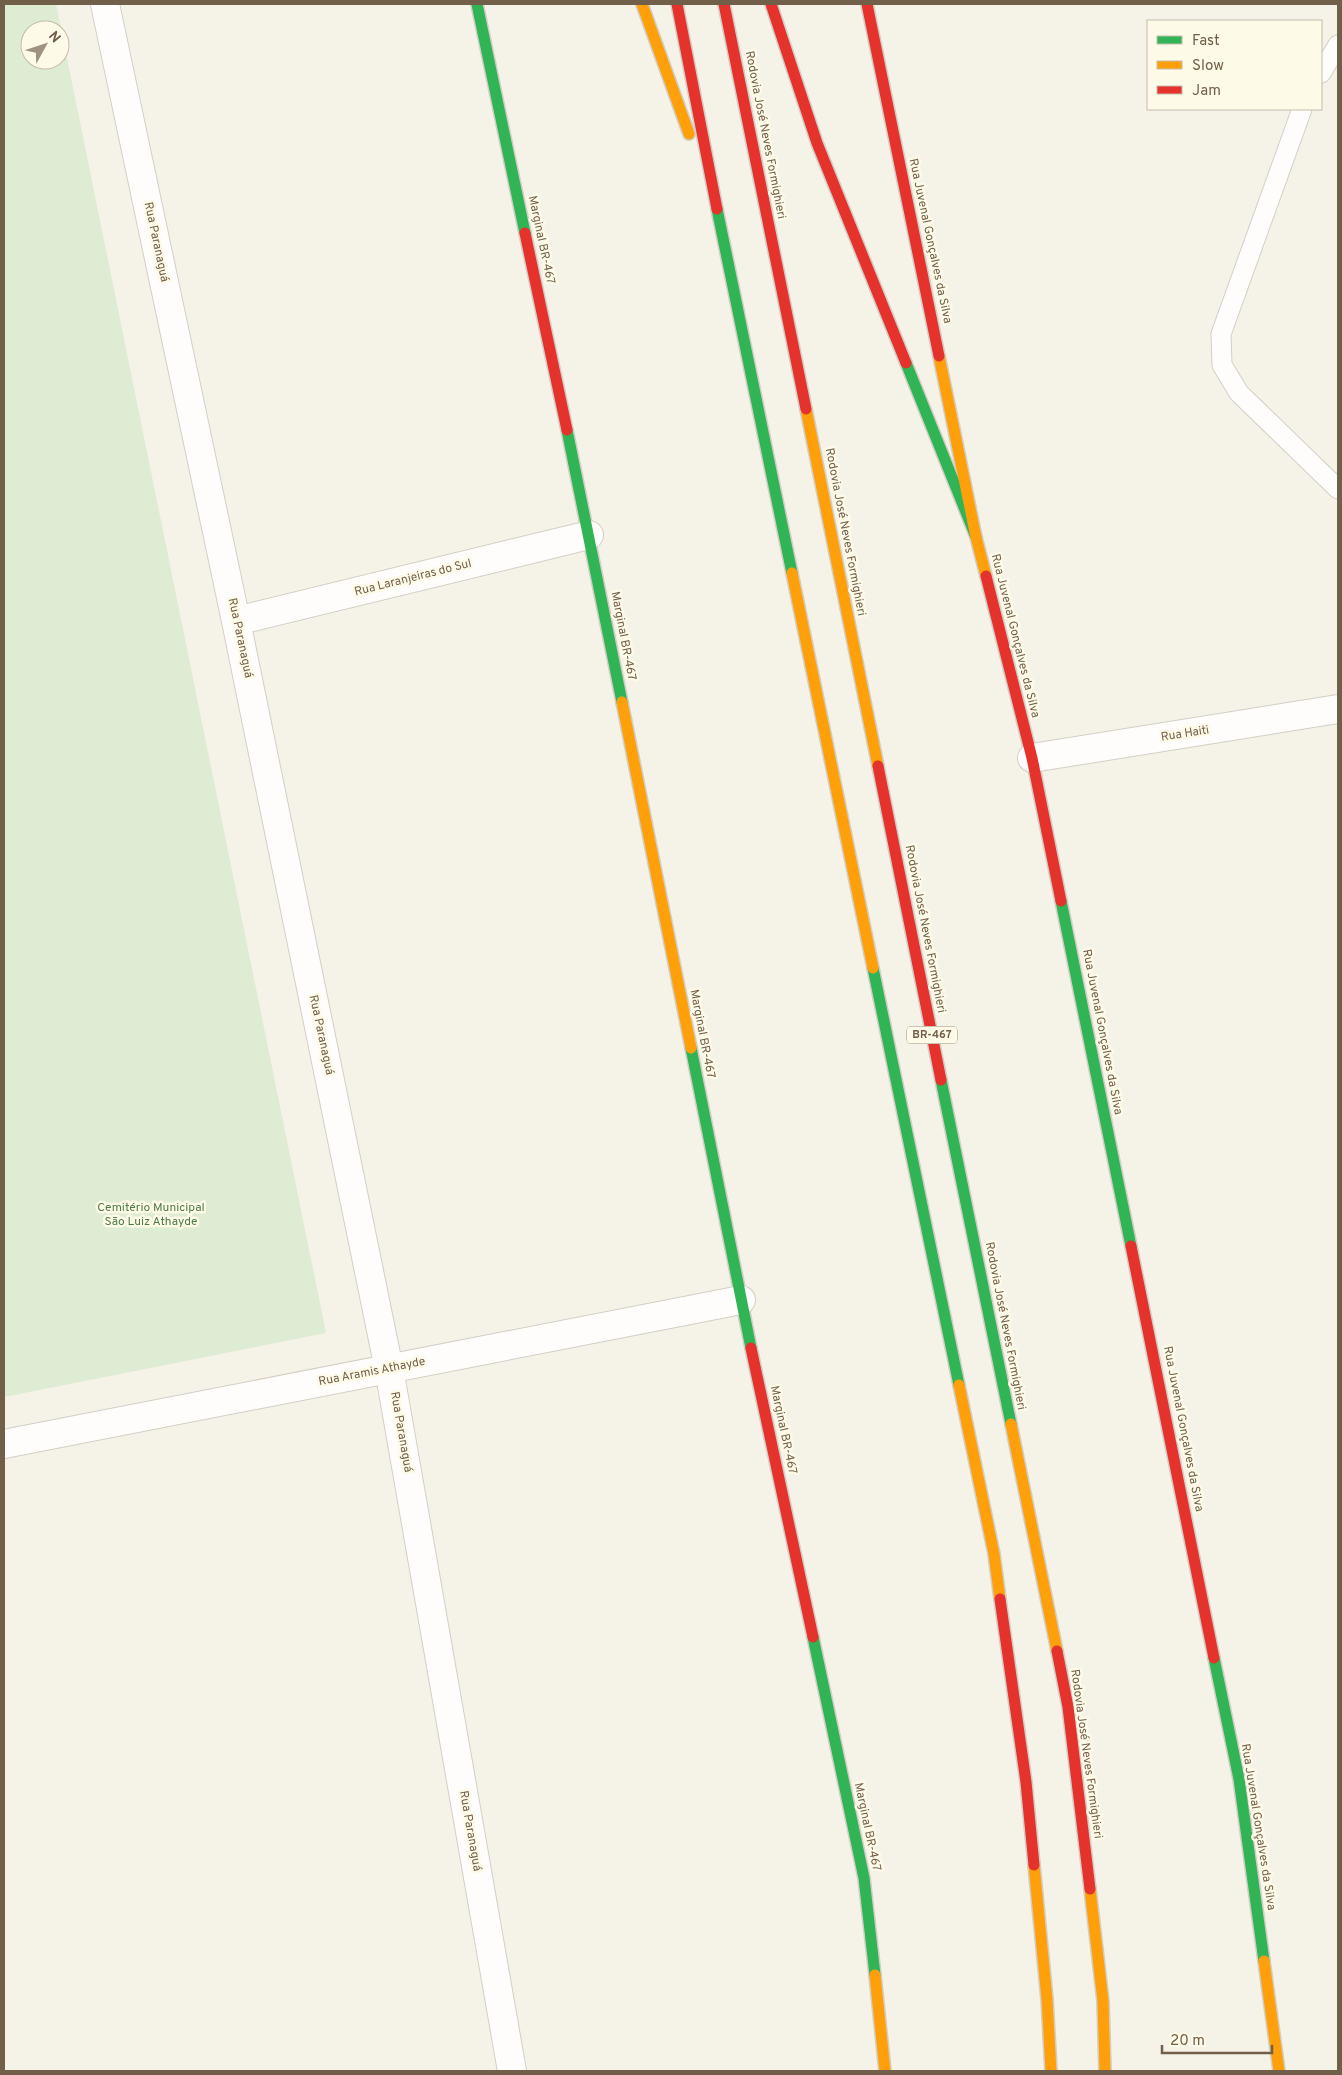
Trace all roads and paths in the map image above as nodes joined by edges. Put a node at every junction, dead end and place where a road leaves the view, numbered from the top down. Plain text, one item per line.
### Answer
1 (105, 4) edge
2 (477, 4) edge
3 (642, 4) edge
4 (677, 4) edge
5 (724, 4) edge
6 (771, 4) edge
7 (867, 4) edge
8 (1338, 46) edge
9 (1322, 71) edge
10 (1302, 110) edge
11 (717, 210) junction
12 (1338, 489) edge
13 (589, 535) junction
14 (976, 537) junction
15 (236, 622) junction
16 (1338, 709) edge
17 (1032, 758) junction
18 (741, 1300) junction
19 (390, 1369) junction
20 (4, 1444) edge
21 (512, 2071) edge
22 (885, 2071) edge
23 (1051, 2071) edge
24 (1105, 2071) edge
25 (1279, 2071) edge

1 - 15 street, Rua Paranaguá
2 - 13 main road, Marginal BR-467
3 - 11 main road
4 - 11 main road, BR-467
5 - 24 main road, Rodovia José Neves Formighieri / BR-467
6 - 14 main road
7 - 14 main road, Rua Juvenal Gonçalves da Silva
8 - 9 lane
10 - 12 lane
11 - 23 main road, BR-467
13 - 15 street, Rua Laranjeiras do Sul
13 - 18 main road, Marginal BR-467
14 - 17 main road, Rua Juvenal Gonçalves da Silva
15 - 19 street, Rua Paranaguá
16 - 17 street, Rua Haiti
17 - 25 main road, Rua Juvenal Gonçalves da Silva
18 - 19 street, Rua Aramis Athayde
18 - 22 main road, Marginal BR-467
19 - 20 street, Rua Aramis Athayde
19 - 21 street, Rua Paranaguá

